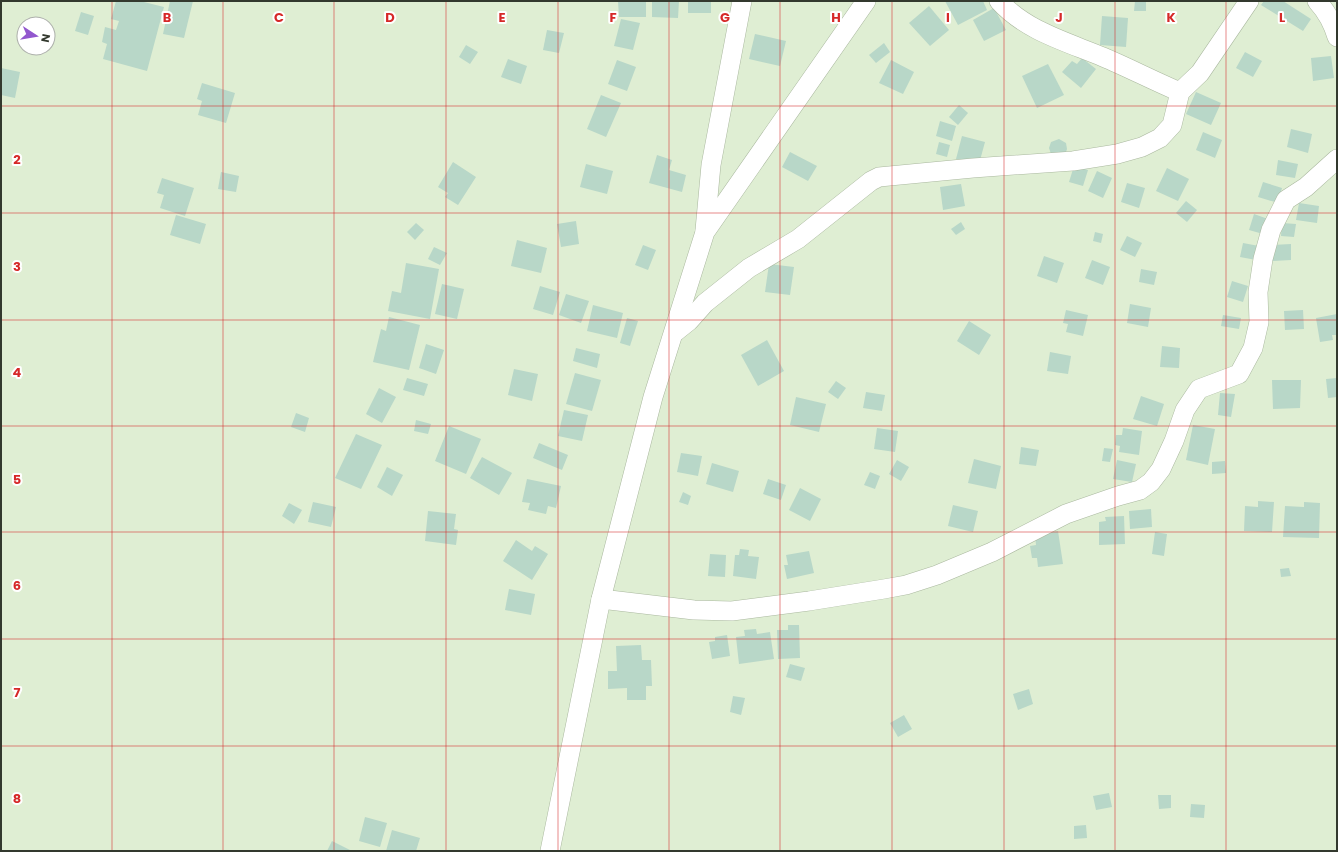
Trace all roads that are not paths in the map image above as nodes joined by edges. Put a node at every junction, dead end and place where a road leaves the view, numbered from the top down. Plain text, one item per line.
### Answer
1 (742, 1) edge
2 (866, 1) edge
3 (999, 1) edge
4 (1249, 1) edge
5 (1317, 1) edge
6 (1337, 37) edge
7 (1180, 92) junction
8 (1337, 159) edge
9 (705, 232) junction
10 (674, 334) junction
11 (601, 599) junction
12 (550, 851) edge

1 - 9 street
2 - 9 street
3 - 7 street
4 - 7 street
5 - 6 street
7 - 10 street
8 - 11 street
9 - 10 street
10 - 11 street
11 - 12 street

